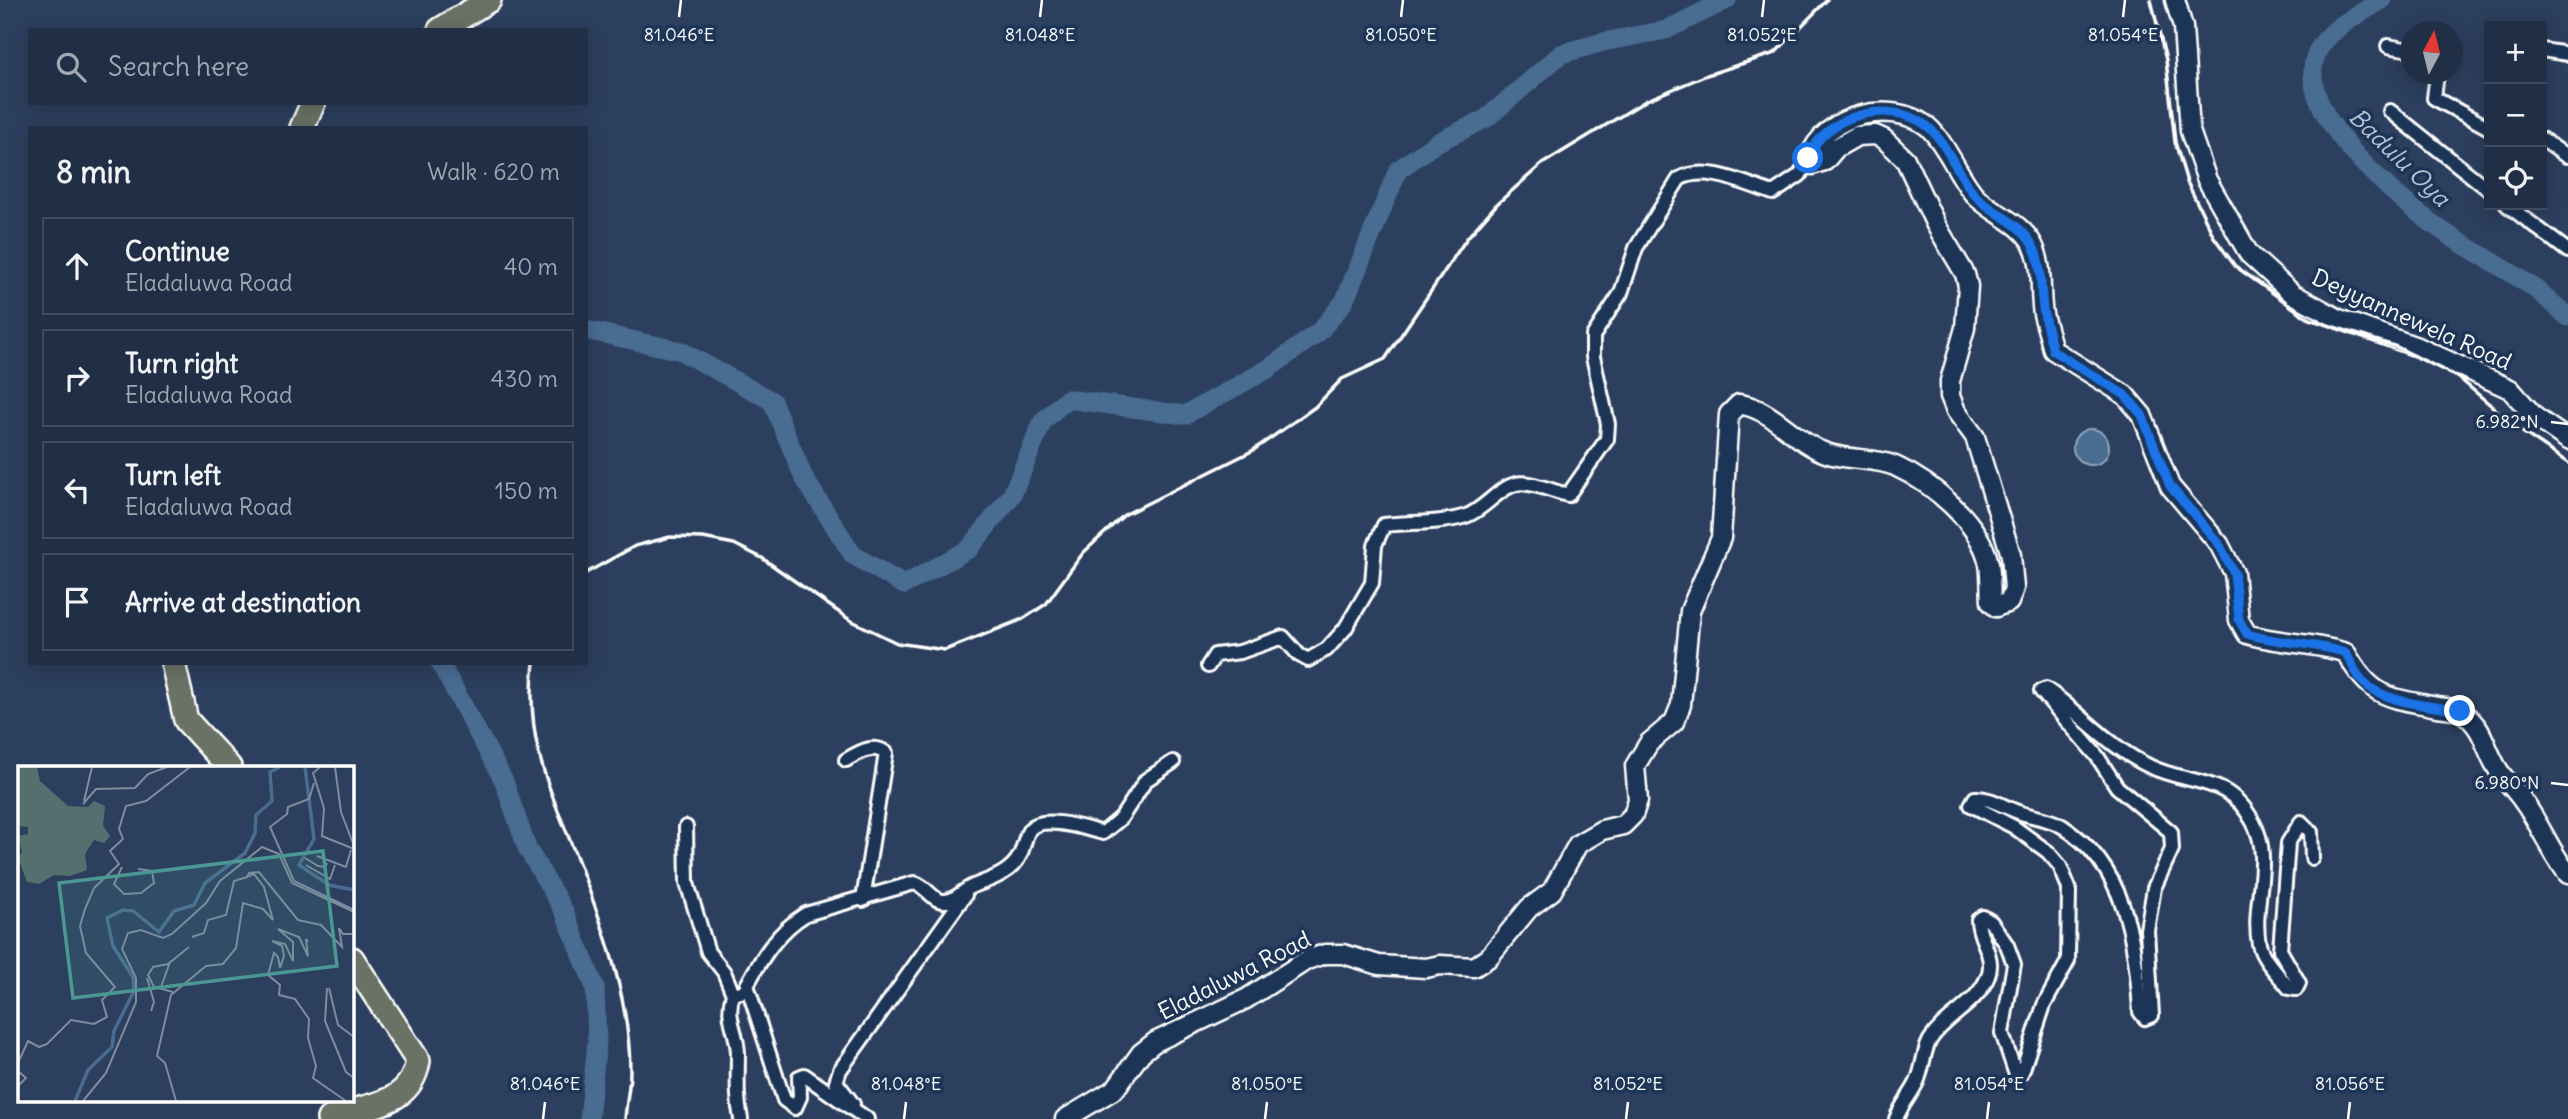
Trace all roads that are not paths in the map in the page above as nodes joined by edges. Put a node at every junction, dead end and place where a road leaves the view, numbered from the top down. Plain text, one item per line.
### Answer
1 (489, 0) edge
2 (2175, 0) edge
3 (443, 28) edge
4 (2388, 47) dead end
5 (2400, 49) edge
6 (2547, 51) edge
7 (2568, 54) edge
8 (2436, 84) edge
9 (312, 105) edge
10 (2390, 111) dead end
11 (2484, 125) edge
12 (303, 126) edge
13 (2547, 143) edge
14 (2568, 153) edge
15 (1808, 158) junction
16 (2484, 186) edge
17 (2514, 210) edge
18 (2568, 251) edge
19 (2568, 440) edge
20 (173, 665) edge
21 (1208, 666) dead end
22 (846, 760) dead end
23 (1173, 762) dead end
24 (228, 766) edge
25 (686, 827) dead end
26 (2312, 858) dead end
27 (2568, 874) edge
28 (971, 887) junction
29 (863, 900) junction
30 (354, 962) edge
31 (748, 993) junction
32 (733, 994) junction
33 (857, 1110) junction
34 (329, 1119) edge
35 (741, 1119) edge
36 (867, 1119) edge
37 (1065, 1119) edge
38 (1896, 1119) edge

1 - 3 highway
2 - 19 street, Deyyannewela Road
4 - 5 street
6 - 7 street
8 - 11 street
9 - 12 highway
10 - 16 street
13 - 14 street
15 - 21 street
15 - 27 street
15 - 37 street, Eladaluwa Road
17 - 18 street
20 - 24 highway
22 - 29 street
23 - 28 street
25 - 32 street
26 - 38 street
28 - 29 street
28 - 33 street
29 - 31 street
30 - 34 highway
31 - 32 street
31 - 33 street
32 - 35 street
33 - 36 street

